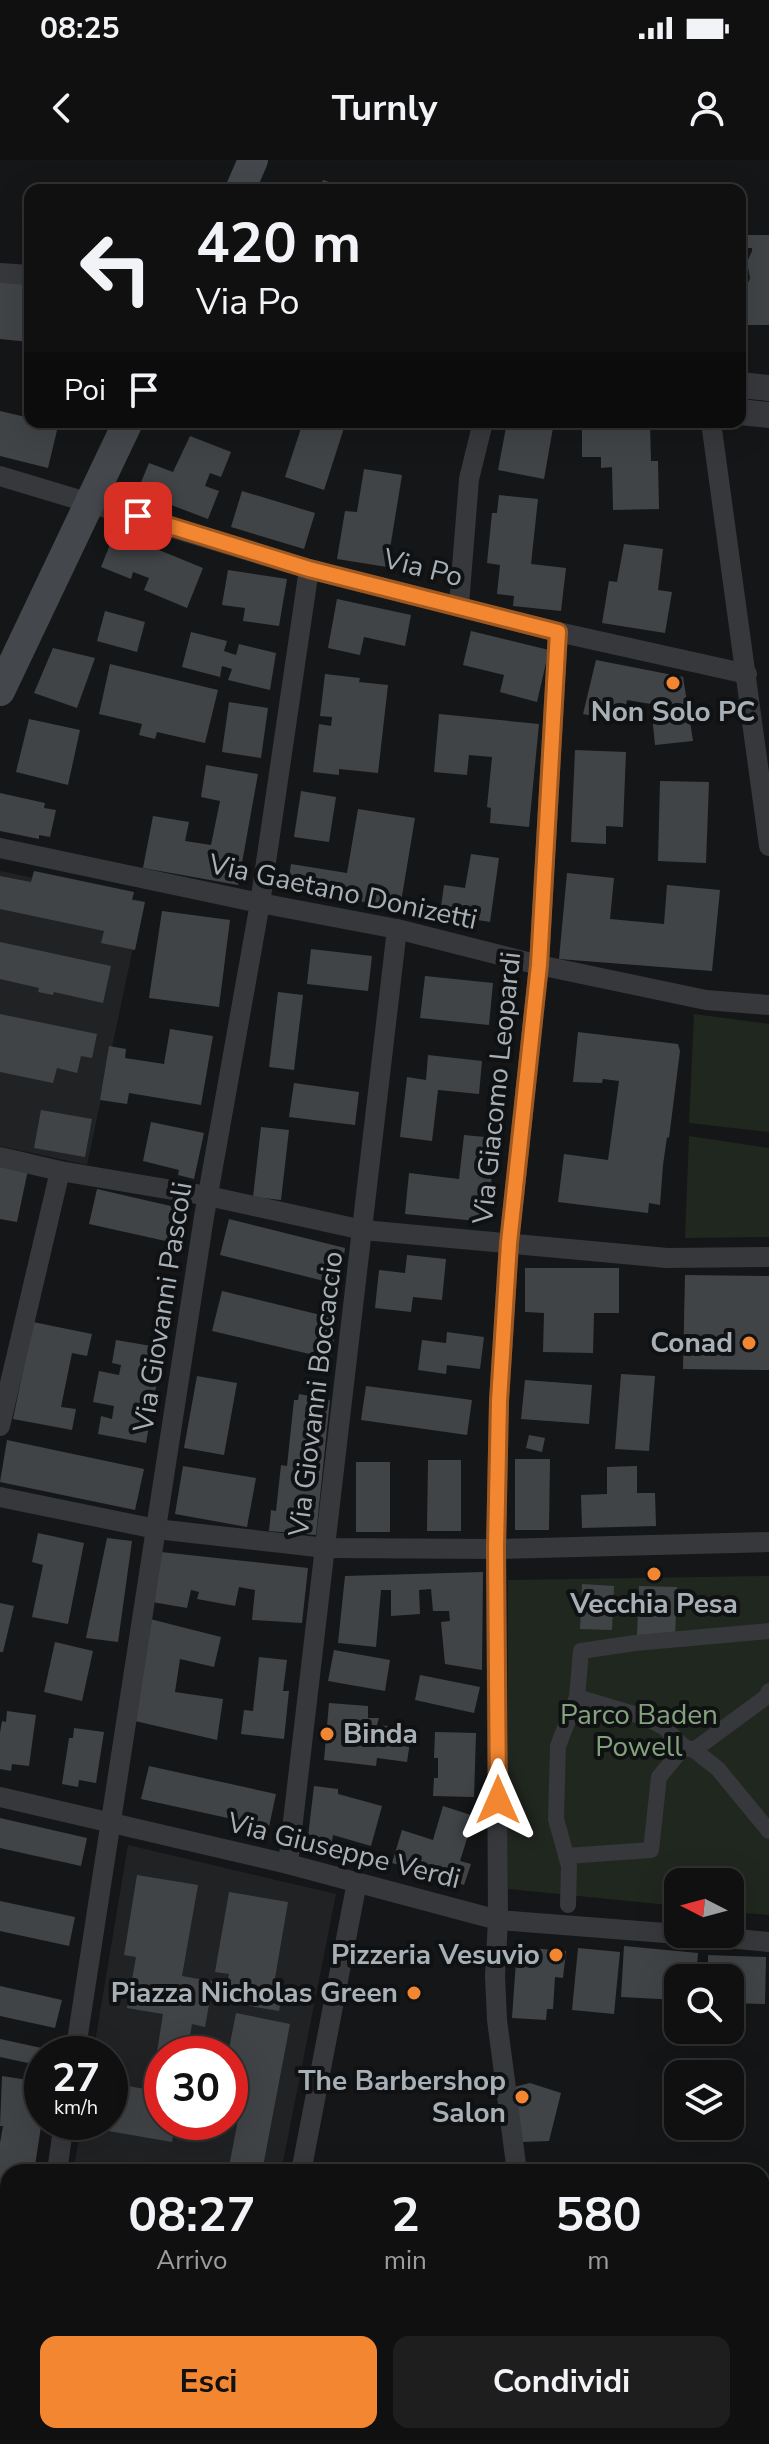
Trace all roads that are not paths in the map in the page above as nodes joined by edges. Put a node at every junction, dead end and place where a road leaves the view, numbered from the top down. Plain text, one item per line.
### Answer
1 (253, 160) edge
2 (243, 184) edge
3 (0, 273) edge
4 (24, 275) edge
5 (746, 386) edge
6 (769, 388) edge
7 (746, 413) edge
8 (769, 415) edge
9 (125, 428) edge
10 (482, 428) edge
11 (712, 428) edge
12 (0, 476) edge
13 (90, 501) junction
14 (309, 569) junction
15 (459, 605) junction
16 (558, 632) junction
17 (747, 674) junction
18 (0, 691) edge
19 (769, 846) edge
20 (0, 848) edge
21 (260, 903) junction
22 (397, 929) junction
23 (539, 965) junction
24 (769, 1005) edge
25 (0, 1157) edge
26 (60, 1171) junction
27 (208, 1196) junction
28 (363, 1230) junction
29 (509, 1243) junction
30 (769, 1257) edge
31 (0, 1426) edge
32 (0, 1497) edge
33 (156, 1529) junction
34 (769, 1542) edge
35 (326, 1548) junction
36 (496, 1549) junction
37 (769, 1631) edge
38 (769, 1691) edge
39 (577, 1697) junction
40 (689, 1748) junction
41 (0, 1797) edge
42 (111, 1822) junction
43 (769, 1831) edge
44 (566, 1856) junction
45 (288, 1864) junction
46 (357, 1882) junction
47 (568, 1905) dead end
48 (498, 1920) junction
49 (664, 1933) edge
50 (744, 1940) edge
51 (769, 1942) edge
52 (78, 2036) edge
53 (61, 2140) edge
54 (58, 2164) edge
55 (303, 2164) edge
56 (516, 2164) edge

1 - 2 main road
3 - 4 street
5 - 6 street
7 - 8 street
9 - 13 main road
10 - 15 street
11 - 17 street
12 - 13 street, Via Po
13 - 14 street, Via Po
13 - 18 main road
14 - 15 street, Via Po
14 - 21 street, Via Giovanni Pascoli
15 - 16 street, Via Po
16 - 17 street, Via Po
16 - 23 street, Via Giacomo Leopardi
17 - 19 street
20 - 21 street, Via Gaetano Donizetti
21 - 22 street, Via Gaetano Donizetti
21 - 27 street, Via Giovanni Pascoli
22 - 23 street, Via Gaetano Donizetti
22 - 28 street, Via Giovanni Boccaccio
23 - 24 street, Via Gaetano Donizetti
23 - 29 street, Via Giacomo Leopardi
25 - 26 street
26 - 27 street
26 - 31 street
27 - 28 street
27 - 33 street, Via Giovanni Pascoli
28 - 29 street
28 - 35 street, Via Giovanni Boccaccio
29 - 30 street
29 - 36 street, Via Giacomo Leopardi
32 - 33 street
33 - 35 street
33 - 42 street, Via Giovanni Pascoli
34 - 36 street
35 - 36 street
35 - 45 street, Via Giovanni Boccaccio
36 - 48 street, Via Giacomo Leopardi
37 - 39 street
38 - 40 street
39 - 40 street
39 - 44 street
40 - 43 street
40 - 44 street
41 - 42 street, Via Giuseppe Verdi
42 - 45 street, Via Giuseppe Verdi
42 - 52 street, Via Giovanni Pascoli
44 - 47 street
45 - 46 street, Via Giuseppe Verdi
46 - 48 street, Via Giuseppe Verdi
46 - 55 street
48 - 49 street, Via Giuseppe Verdi
48 - 56 street, Via Giacomo Leopardi
50 - 51 street, Via Giuseppe Verdi
53 - 54 street

